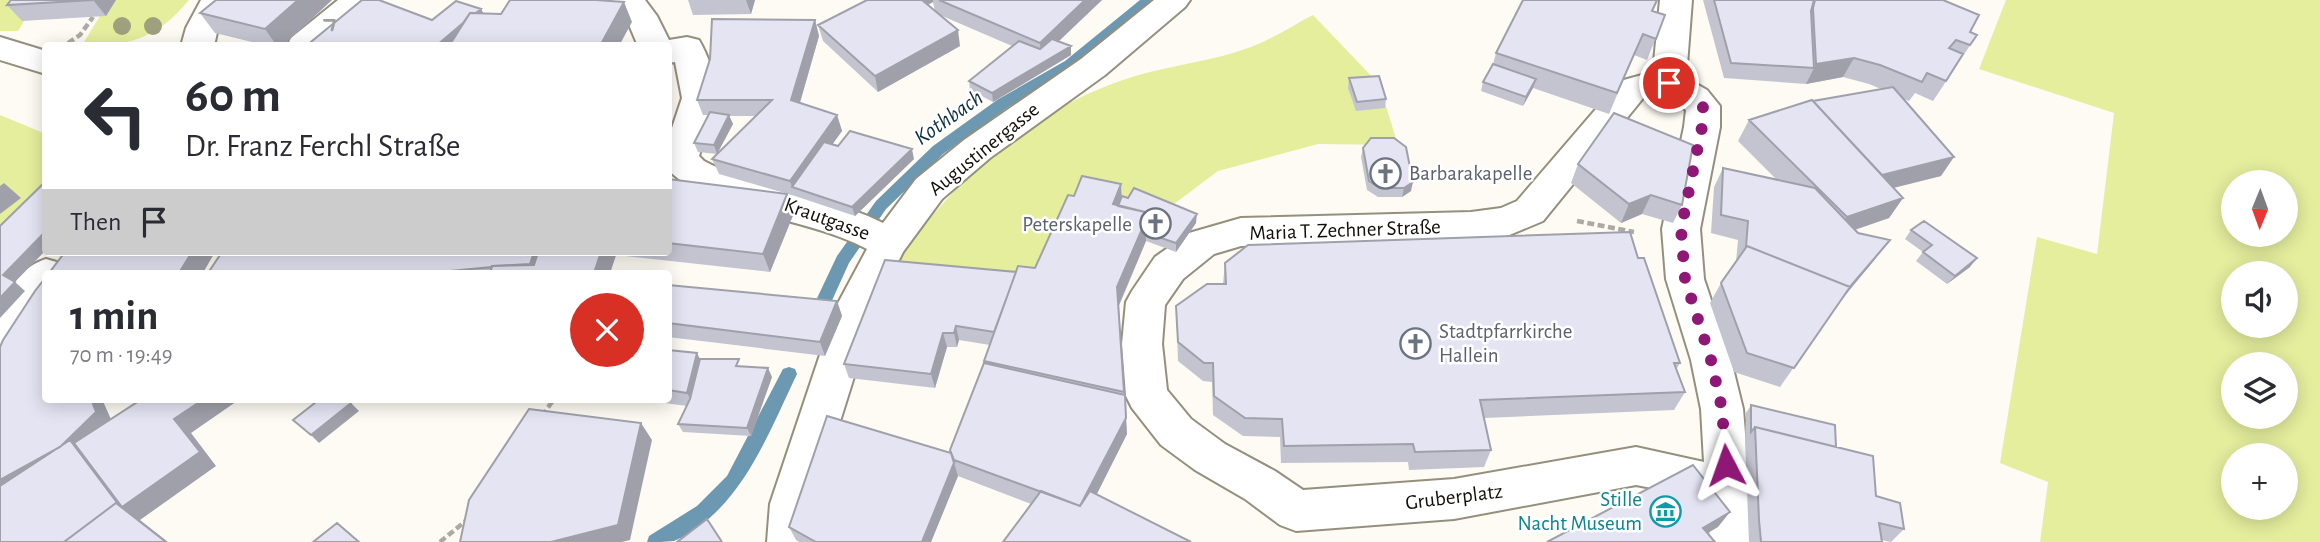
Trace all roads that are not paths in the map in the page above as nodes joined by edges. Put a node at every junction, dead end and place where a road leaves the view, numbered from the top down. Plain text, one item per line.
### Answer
1 (217, 0) edge
2 (358, 0) edge
3 (627, 0) edge
4 (1174, 0) edge
5 (1676, 0) edge
6 (198, 42) edge
7 (308, 42) edge
8 (665, 42) edge
9 (0, 48) edge
10 (672, 50) edge
11 (42, 62) edge
12 (1669, 83) junction
13 (871, 234) junction
14 (62, 256) edge
15 (50, 270) edge
16 (42, 278) edge
17 (0, 341) edge
18 (1692, 477) edge
19 (1299, 526) edge
20 (789, 542) edge
21 (1732, 542) edge

1 - 6 street
7 -> 2 street
3 - 8 street
4 - 13 street, Augustinergasse
5 - 12 street
9 - 11 street
10 - 13 street, Krautgasse
12 - 19 street, Maria T. Zechner Straße
12 - 21 street
13 - 20 street, Augustinergasse
14 - 15 street
16 - 17 street
18 - 19 street, Gruberplatz

